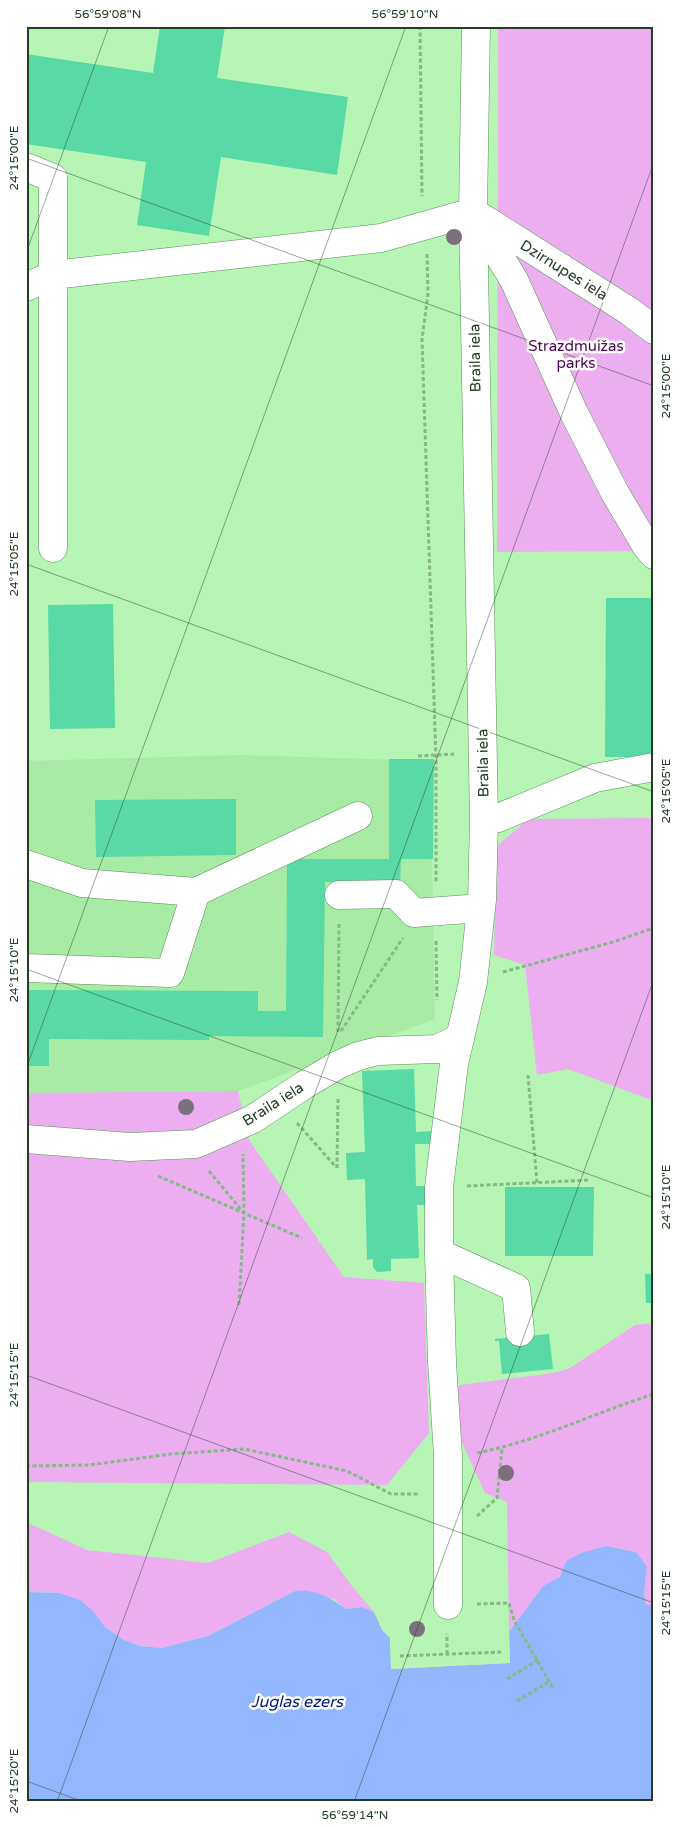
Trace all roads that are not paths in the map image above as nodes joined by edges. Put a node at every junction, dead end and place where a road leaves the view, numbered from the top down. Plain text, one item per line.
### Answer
1 (476, 26) edge
2 (26, 167) edge
3 (473, 212) junction
4 (53, 275) junction
5 (26, 288) edge
6 (654, 330) edge
7 (53, 548) dead end
8 (654, 555) edge
9 (654, 768) edge
10 (358, 816) dead end
11 (484, 821) junction
12 (26, 864) edge
13 (196, 892) junction
14 (339, 895) road end
15 (481, 908) junction
16 (26, 968) edge
17 (448, 1044) junction
18 (26, 1139) edge
19 (439, 1253) junction
20 (520, 1332) dead end
21 (448, 1605) dead end

1 - 3 street, Braila iela
2 - 4 street
3 - 4 street
3 - 6 street, Dzirnupes iela
3 - 8 street
3 - 11 street, Braila iela
4 - 5 street
4 - 7 street
9 - 11 street
10 - 13 street
11 - 15 street, Braila iela
12 - 13 street
13 - 16 street
14 - 15 street
15 - 17 street, Braila iela
17 - 18 street, Braila iela
17 - 19 street
19 - 20 street
19 - 21 street

